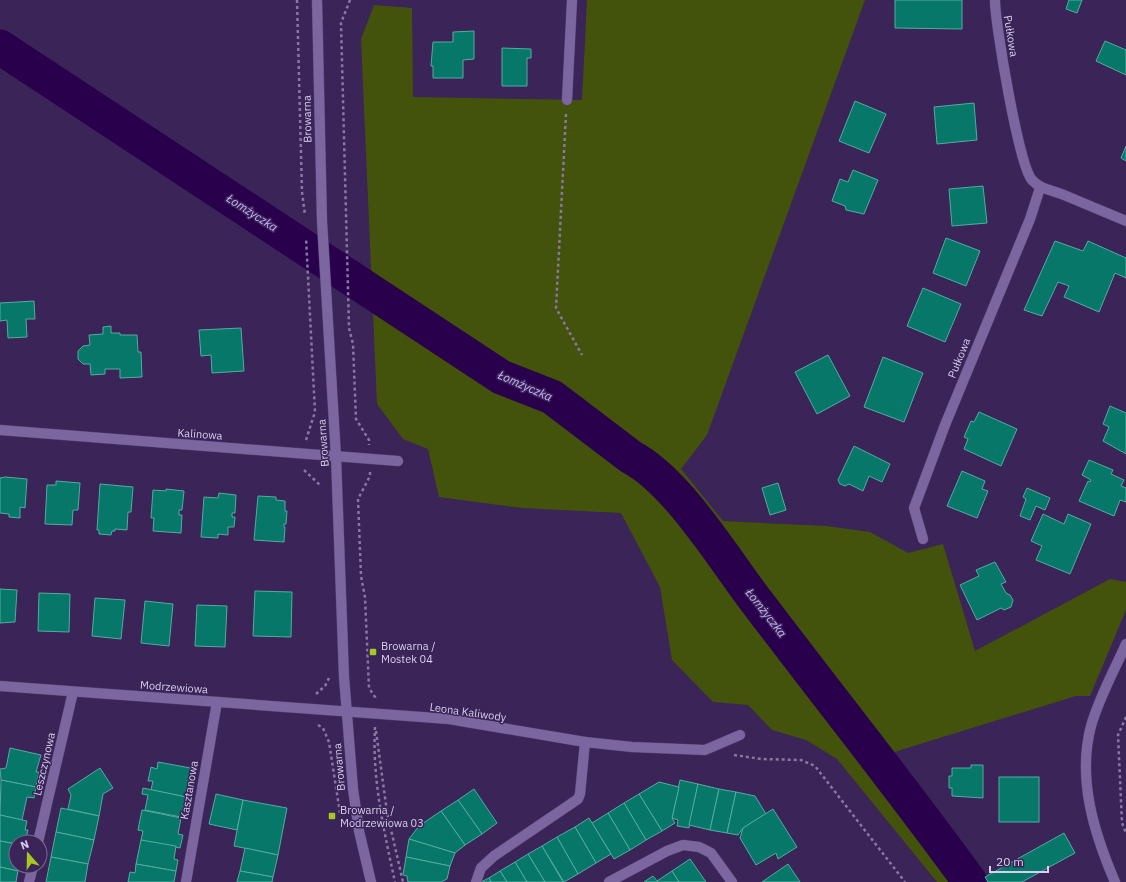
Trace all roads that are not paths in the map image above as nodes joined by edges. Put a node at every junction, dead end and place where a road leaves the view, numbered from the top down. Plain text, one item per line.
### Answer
1 (317, 0) edge
2 (572, 0) edge
3 (995, 0) edge
4 (567, 100) road end
5 (1040, 188) junction
6 (1126, 221) edge
7 (0, 430) edge
8 (336, 457) junction
9 (398, 461) dead end
10 (923, 539) dead end
11 (1126, 644) edge
12 (0, 686) edge
13 (73, 692) junction
14 (218, 702) junction
15 (347, 711) junction
16 (740, 735) dead end
17 (585, 742) junction
18 (40, 834) edge
19 (186, 882) edge
20 (371, 882) edge
21 (476, 882) edge
22 (609, 882) edge
23 (732, 882) edge
24 (1115, 882) edge

1 - 8 street, Browarna
2 - 4 street
3 - 5 street, Pułkowa
5 - 6 street
5 - 10 street, Pułkowa
7 - 8 street, Kalinowa
8 - 9 street, Kalinowa
8 - 15 street, Browarna
11 - 24 street
12 - 13 street, Modrzewiowa
13 - 14 street, Modrzewiowa
13 - 18 street, Leszczynowa
14 - 15 street, Modrzewiowa
14 - 19 street, Kasztanowa
15 - 17 street, Leona Kaliwody
15 - 20 street, Browarna
16 - 17 street, Leona Kaliwody
17 - 21 street
22 - 23 street

